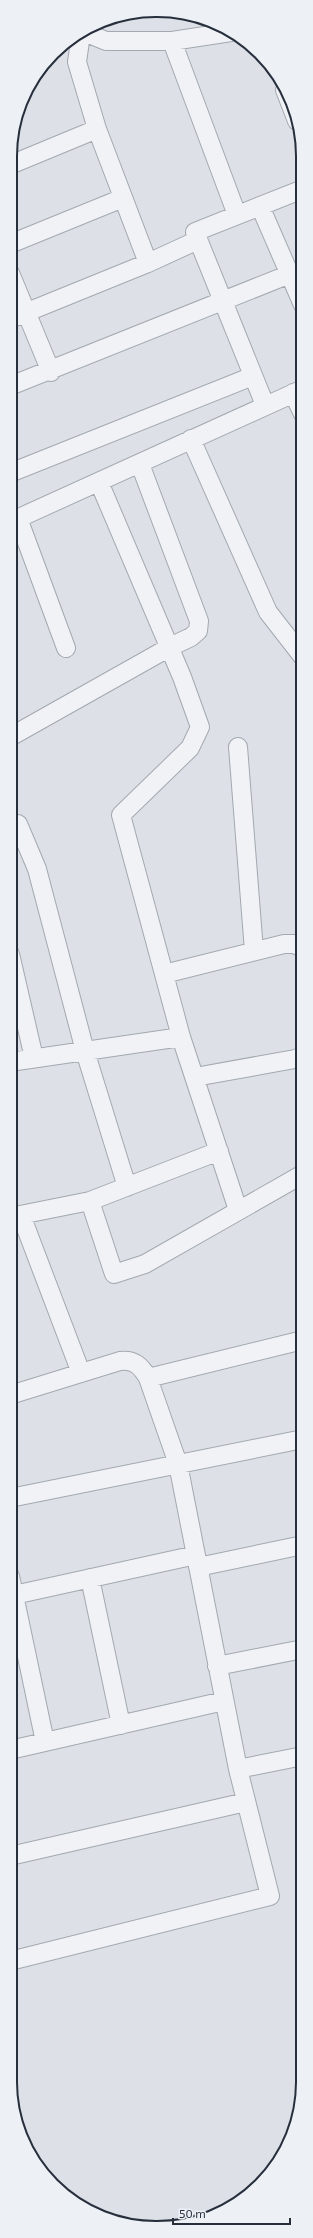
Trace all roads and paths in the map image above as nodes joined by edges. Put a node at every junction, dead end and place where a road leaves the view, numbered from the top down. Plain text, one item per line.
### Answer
1 (90, 34) edge
2 (222, 34) edge
3 (80, 40) edge
4 (172, 41) junction
5 (97, 129) junction
6 (17, 161) edge
7 (296, 192) edge
8 (123, 198) junction
9 (260, 206) junction
10 (237, 215) junction
11 (198, 240) junction
12 (17, 241) edge
13 (148, 263) junction
14 (290, 274) junction
15 (296, 288) edge
16 (224, 301) junction
17 (18, 315) edge
18 (51, 372) junction
19 (253, 376) junction
20 (17, 384) edge
21 (296, 392) edge
22 (265, 405) junction
23 (191, 439) junction
24 (140, 464) junction
25 (17, 470) edge
26 (99, 482) junction
27 (17, 519) edge
28 (17, 527) edge
29 (170, 647) junction
30 (66, 648) dead end
31 (296, 648) edge
32 (17, 733) edge
33 (238, 747) dead end
34 (18, 824) dead end
35 (296, 945) edge
36 (254, 951) junction
37 (164, 974) junction
38 (17, 984) edge
39 (182, 1037) junction
40 (85, 1051) junction
41 (34, 1058) junction
42 (296, 1059) edge
43 (17, 1061) edge
44 (195, 1077) junction
45 (219, 1151) junction
46 (296, 1178) edge
47 (127, 1187) junction
48 (90, 1202) junction
49 (238, 1210) junction
50 (17, 1216) edge
51 (17, 1218) edge
52 (296, 1342) edge
53 (81, 1373) junction
54 (148, 1378) junction
55 (17, 1393) edge
56 (296, 1440) edge
57 (178, 1464) junction
58 (17, 1497) edge
59 (296, 1546) edge
60 (197, 1561) junction
61 (90, 1578) junction
62 (17, 1594) edge
63 (17, 1640) edge
64 (296, 1651) edge
65 (217, 1666) junction
66 (224, 1701) junction
67 (121, 1725) junction
68 (45, 1742) junction
69 (17, 1748) edge
70 (296, 1757) edge
71 (238, 1769) junction
72 (246, 1802) junction
73 (17, 1854) edge
74 (17, 1959) edge

1 - 4 street
2 - 4 street
3 - 5 street
4 - 10 street
5 - 6 street
5 - 8 street
7 - 9 street
8 - 12 street
8 - 13 street
9 - 10 street
9 - 14 street
10 - 11 street
11 - 13 street
11 - 16 street
13 - 17 street
14 - 15 street
14 - 16 street
16 - 18 street
16 - 19 street
17 - 18 street
18 - 20 street
19 - 22 street
19 - 25 street
21 - 22 street
22 - 23 street
23 - 24 street
23 - 31 street
24 - 26 street
24 - 29 street
26 - 27 street
26 - 29 street
28 - 30 street
29 - 32 street
29 - 37 street
33 - 36 street
34 - 40 street
35 - 36 street
36 - 37 street
37 - 39 street
38 - 41 street
39 - 40 street
39 - 44 street
40 - 41 street
40 - 47 street
41 - 43 street
42 - 44 street
44 - 45 street
45 - 47 street
45 - 49 street
46 - 49 street
47 - 48 street
48 - 49 street
48 - 50 street
51 - 53 street
52 - 54 street
53 - 54 street
53 - 55 street
54 - 57 street
56 - 57 street
57 - 58 street
57 - 60 street
59 - 60 street
60 - 61 street
60 - 65 street
61 - 62 street
61 - 67 street
63 - 68 street
64 - 65 street
65 - 66 street
66 - 67 street
66 - 71 street
67 - 68 street
68 - 69 street
70 - 71 street
71 - 72 street
72 - 73 street
72 - 74 street

